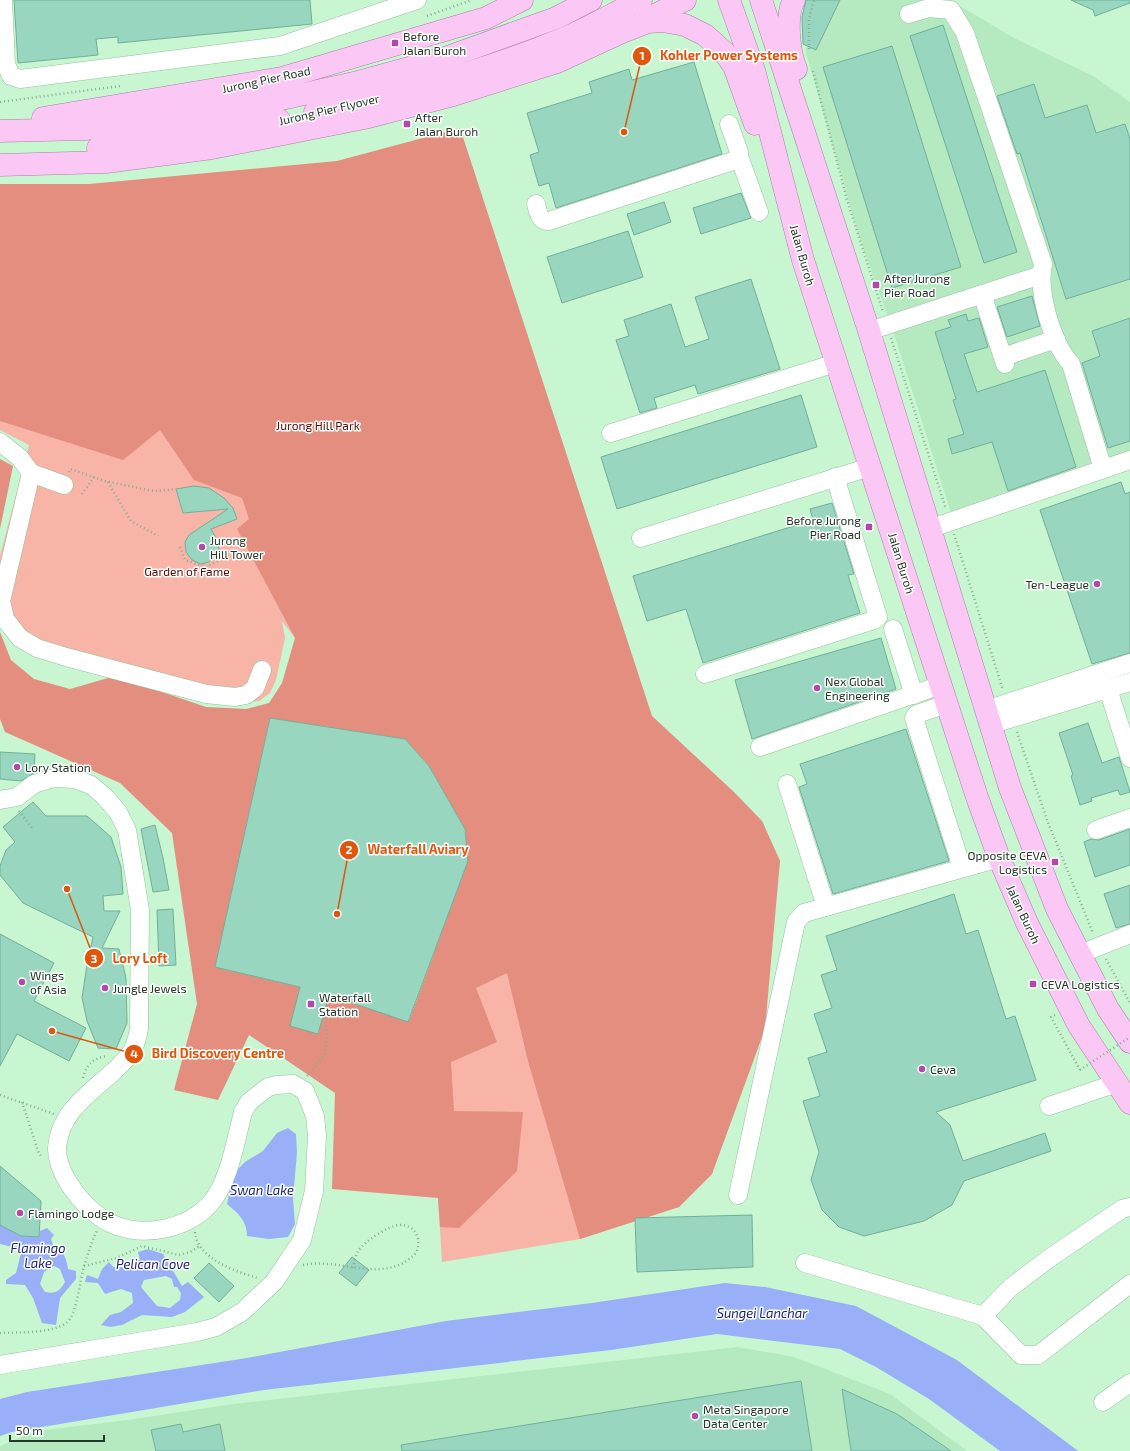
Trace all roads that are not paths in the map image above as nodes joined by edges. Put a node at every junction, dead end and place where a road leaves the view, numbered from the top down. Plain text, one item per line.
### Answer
1 (2, 0) edge
2 (418, 0) edge
3 (522, 0) edge
4 (591, 0) edge
5 (642, 0) edge
6 (685, 0) edge
7 (729, 0) edge
8 (761, 0) edge
9 (794, 0) edge
10 (500, 5) edge
11 (909, 14) dead end
12 (622, 32) junction
13 (358, 93) junction
14 (0, 121) edge
15 (729, 124) dead end
16 (0, 131) edge
17 (0, 155) edge
18 (739, 156) junction
19 (0, 165) edge
20 (827, 201) junction
21 (536, 204) dead end
22 (759, 212) dead end
23 (803, 260) junction
24 (1041, 275) junction
25 (982, 294) junction
26 (869, 331) junction
27 (1056, 339) junction
28 (836, 363) junction
29 (611, 433) dead end
30 (0, 442) edge
31 (1130, 460) edge
32 (870, 466) junction
33 (1103, 469) junction
34 (31, 473) junction
35 (835, 477) junction
36 (64, 485) road end
37 (929, 529) junction
38 (641, 538) dead end
39 (893, 628) dead end
40 (1130, 663) edge
41 (262, 670) dead end
42 (706, 674) dead end
43 (1130, 682) edge
44 (1108, 689) junction
45 (944, 694) junction
46 (914, 695) junction
47 (988, 717) junction
48 (760, 747) dead end
49 (1130, 758) edge
50 (787, 784) dead end
51 (8, 798) edge
52 (1130, 818) edge
53 (1096, 830) dead end
54 (999, 858) junction
55 (962, 868) junction
56 (826, 907) junction
57 (1128, 937) edge
58 (1080, 954) junction
59 (1130, 1042) edge
60 (1117, 1083) junction
61 (1130, 1104) edge
62 (1049, 1106) dead end
63 (738, 1195) dead end
64 (1130, 1207) edge
65 (805, 1263) dead end
66 (1130, 1284) edge
67 (983, 1316) junction
68 (0, 1365) edge
69 (1130, 1383) edge
70 (1103, 1402) dead end

1 - 2 street
3 - 10 main road, Jurong Pier Road
4 - 13 main road, Jurong Pier Flyover
5 - 13 main road, Jurong Pier Flyover
6 - 12 main road
7 - 23 main road, Jalan Buroh
8 - 20 main road
9 - 20 main road
10 - 14 main road, Jurong Pier Road
11 - 24 street
12 - 19 main road
12 - 23 main road
13 - 16 main road, Jurong Pier Flyover
13 - 17 main road, Jurong Pier Flyover
15 - 18 street
18 - 21 street
18 - 22 street
20 - 26 main road
23 - 28 main road, Jalan Buroh
24 - 25 street
24 - 27 street
25 - 26 street
25 - 27 street
26 - 37 main road
27 - 33 street
28 - 29 street
28 - 32 main road, Jalan Buroh
30 - 34 street
31 - 33 street
32 - 35 street
32 - 45 main road, Jalan Buroh
33 - 37 street
34 - 36 street
34 - 41 street
35 - 38 street
35 - 42 street
37 - 47 main road
39 - 46 street
40 - 47 street
43 - 44 street
44 - 47 street
44 - 49 street
45 - 46 street
45 - 54 main road, Jalan Buroh
45 - 55 street
46 - 48 street
47 - 58 main road
50 - 56 street
51 - 68 street
52 - 53 street
54 - 55 street
54 - 60 main road, Jalan Buroh
55 - 56 street
56 - 63 street
57 - 58 street
58 - 59 main road
60 - 61 main road, Jalan Buroh
60 - 62 street
64 - 67 street
65 - 67 street
66 - 67 street
69 - 70 street

